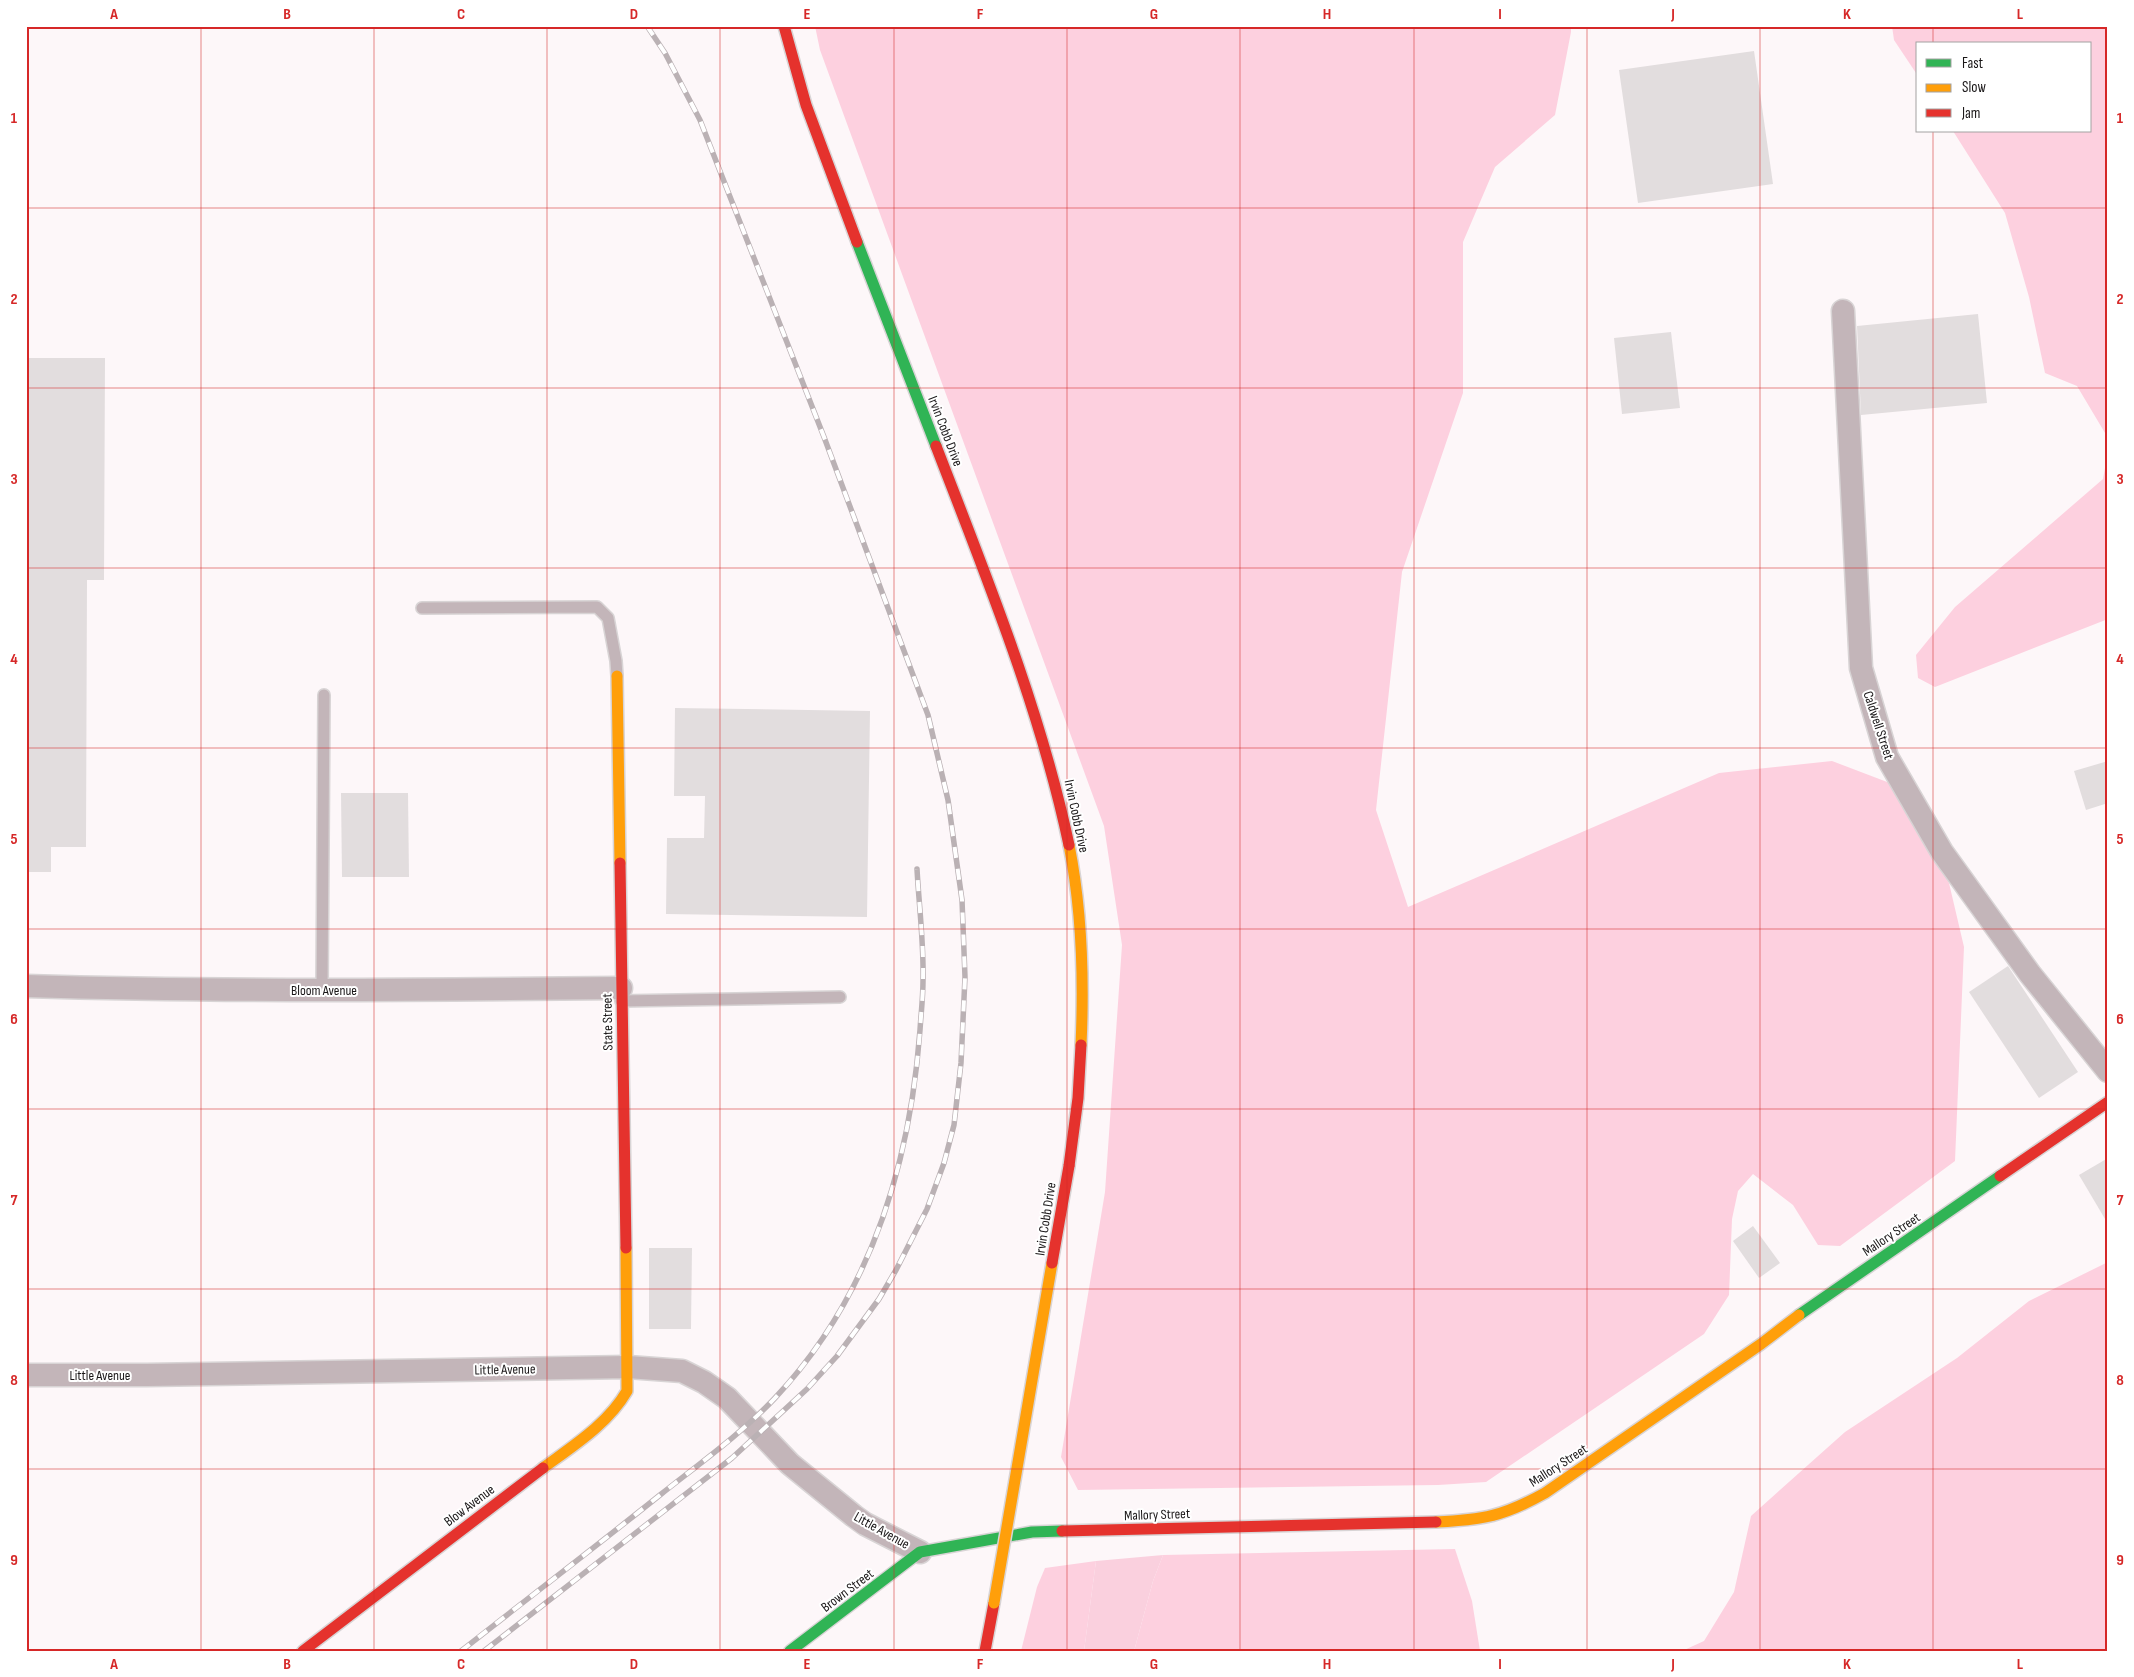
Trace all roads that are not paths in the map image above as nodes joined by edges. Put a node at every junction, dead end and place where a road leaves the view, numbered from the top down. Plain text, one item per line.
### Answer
1 (784, 26) edge
2 (1843, 311) dead end
3 (422, 608) dead end
4 (617, 676) joint
5 (324, 696) dead end
6 (26, 986) edge
7 (322, 990) junction
8 (621, 994) junction
9 (840, 997) dead end
10 (2108, 1071) edge
11 (2108, 1102) edge
12 (628, 1367) junction
13 (26, 1375) edge
14 (920, 1552) junction
15 (303, 1651) edge
16 (790, 1651) edge
17 (985, 1651) edge

1 - 17 street, Irvin Cobb Drive, bridge
2 - 10 street, Caldwell Street
3 - 4 lane
4 - 8 street, State Street
5 - 7 lane
6 - 7 street, Bloom Avenue
7 - 8 street, Bloom Avenue
8 - 9 lane
8 - 12 street, State Street
11 - 14 street, Mallory Street
12 - 13 street, Little Avenue
12 - 14 street, Little Avenue
12 - 15 street, Blow Avenue
14 - 16 street, Brown Street

